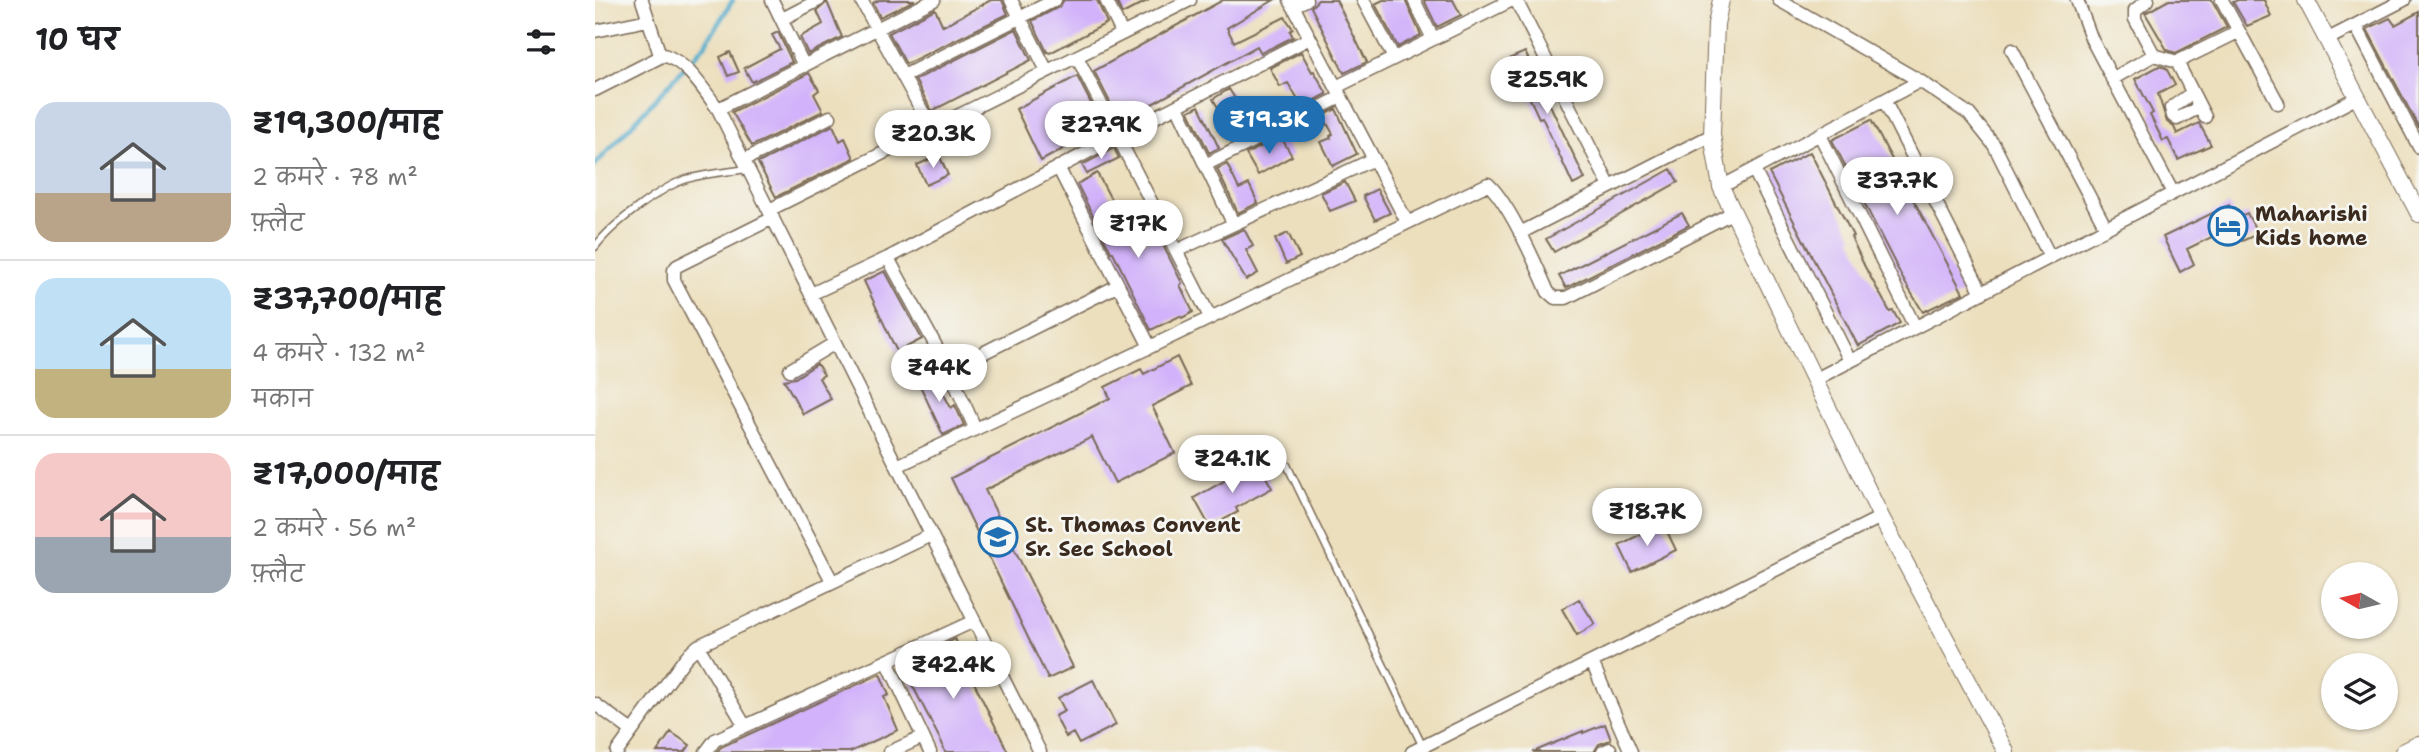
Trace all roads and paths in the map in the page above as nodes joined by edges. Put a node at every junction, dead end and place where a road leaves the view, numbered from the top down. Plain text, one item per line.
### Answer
1 (642, 0) edge
2 (772, 0) edge
3 (819, 0) edge
4 (861, 0) edge
5 (934, 0) edge
6 (1011, 0) edge
7 (1055, 0) edge
8 (1106, 0) edge
9 (1190, 0) edge
10 (1306, 0) edge
11 (1363, 0) edge
12 (1413, 0) edge
13 (1514, 0) edge
14 (1721, 0) edge
15 (1779, 0) edge
16 (2077, 0) edge
17 (2148, 0) edge
18 (2222, 0) edge
19 (2306, 0) edge
20 (2404, 0) edge
21 (1292, 3) edge
22 (1020, 17) junction
23 (782, 19) junction
24 (648, 20) junction
25 (2356, 26) junction
26 (877, 29) junction
27 (595, 30) edge
28 (2238, 32) junction
29 (1122, 33) junction
30 (1310, 38) junction
31 (1433, 39) junction
32 (2328, 39) junction
33 (2012, 50) dead end
34 (660, 55) junction
35 (2154, 55) junction
36 (1077, 57) junction
37 (1394, 58) junction
38 (2177, 62) junction
39 (804, 66) junction
40 (1047, 71) junction
41 (903, 76) junction
42 (2112, 79) junction
43 (1920, 81) junction
44 (595, 90) edge
45 (1339, 92) junction
46 (2192, 93) junction
47 (2358, 97) junction
48 (1884, 100) junction
49 (2278, 103) dead end
50 (1177, 106) junction
51 (718, 109) junction
52 (830, 117) dead end
53 (932, 128) junction
54 (1712, 135) junction
55 (1820, 135) junction
56 (1118, 136) junction
57 (2419, 147) edge
58 (1374, 159) junction
59 (746, 164) junction
60 (1205, 165) junction
61 (1058, 167) junction
62 (1754, 170) junction
63 (1610, 187) junction
64 (1721, 187) junction
65 (2414, 191) edge
66 (2173, 193) junction
67 (1732, 213) junction
68 (771, 214) junction
69 (2419, 214) edge
70 (1407, 222) junction
71 (1233, 223) junction
72 (2106, 228) junction
73 (1520, 233) junction
74 (595, 247) edge
75 (1176, 251) junction
76 (2050, 257) junction
77 (888, 258) junction
78 (1117, 286) junction
79 (1982, 293) junction
80 (811, 294) junction
81 (1210, 317) junction
82 (1915, 327) junction
83 (835, 343) junction
84 (1150, 347) junction
85 (1850, 361) junction
86 (790, 369) dead end
87 (949, 369) junction
88 (1816, 379) junction
89 (975, 428) junction
90 (1287, 465) dead end
91 (897, 466) junction
92 (1881, 517) junction
93 (931, 535) junction
94 (832, 581) junction
95 (974, 621) junction
96 (698, 646) junction
97 (887, 661) junction
98 (1592, 662) junction
99 (595, 704) edge
100 (745, 726) junction
101 (632, 731) junction
102 (923, 737) junction
103 (2419, 744) edge
104 (1418, 749) edge
105 (617, 752) edge
106 (706, 752) edge
107 (890, 752) edge
108 (930, 752) edge
109 (1040, 752) edge
110 (1631, 752) edge
111 (2006, 752) edge
112 (2403, 752) edge

1 - 24 street
2 - 23 street
3 - 23 street
4 - 26 street
5 - 26 street
6 - 22 street
7 - 22 street
8 - 29 street
9 - 29 street
10 - 21 street
11 - 37 street
12 - 31 street
13 - 31 street
13 - 63 street
14 - 54 street
15 - 43 street
16 - 42 street
17 - 35 street
18 - 28 street
19 - 32 street
20 - 25 street
21 - 30 street
22 - 40 street
22 - 41 street
23 - 39 street
24 - 27 street
24 - 34 street
25 - 32 street
25 - 57 street
26 - 39 street
26 - 41 street
28 - 38 street
28 - 49 street
29 - 36 street
30 - 45 street
30 - 50 street
31 - 37 street
32 - 47 street
33 - 72 street
34 - 44 street
34 - 51 street
35 - 38 street
35 - 42 street
36 - 40 street
36 - 56 street
37 - 45 street
38 - 46 street
39 - 51 street
40 - 53 street
41 - 53 street
42 - 66 street
43 - 48 street
43 - 76 street
45 - 58 street
45 - 60 street
46 - 46 street
47 - 65 street
47 - 66 street
48 - 55 street
48 - 79 street
50 - 56 street
50 - 60 street
51 - 59 street
52 - 59 street
53 - 68 street
54 - 63 street
54 - 64 street
55 - 62 street
55 - 82 street
56 - 61 street
56 - 75 street
58 - 70 street
58 - 71 street
59 - 68 street
59 - 74 lane
60 - 71 street
61 - 77 street
61 - 78 street
62 - 64 street
62 - 85 street
63 - 73 street
64 - 67 street
65 - 69 street
66 - 72 street
67 - 73 street
67 - 88 street
68 - 80 street
68 - 94 street
70 - 73 street
70 - 81 street
71 - 75 street
72 - 76 street
75 - 81 street
76 - 79 street
77 - 80 street
77 - 87 street
78 - 84 street
78 - 87 street
79 - 82 street
80 - 83 street
81 - 84 street
82 - 85 street
83 - 86 street
83 - 91 street
84 - 89 street
85 - 88 street
87 - 89 street
88 - 92 street
89 - 91 street
90 - 104 lane
91 - 93 street
92 - 98 street
92 - 111 street
93 - 94 street
93 - 95 street
94 - 96 street
95 - 97 street
95 - 109 street
96 - 100 street
96 - 101 street
97 - 100 street
97 - 102 street
98 - 104 street
98 - 110 street
99 - 101 street
100 - 106 street
101 - 105 street
102 - 107 street
102 - 108 street
103 - 112 street

